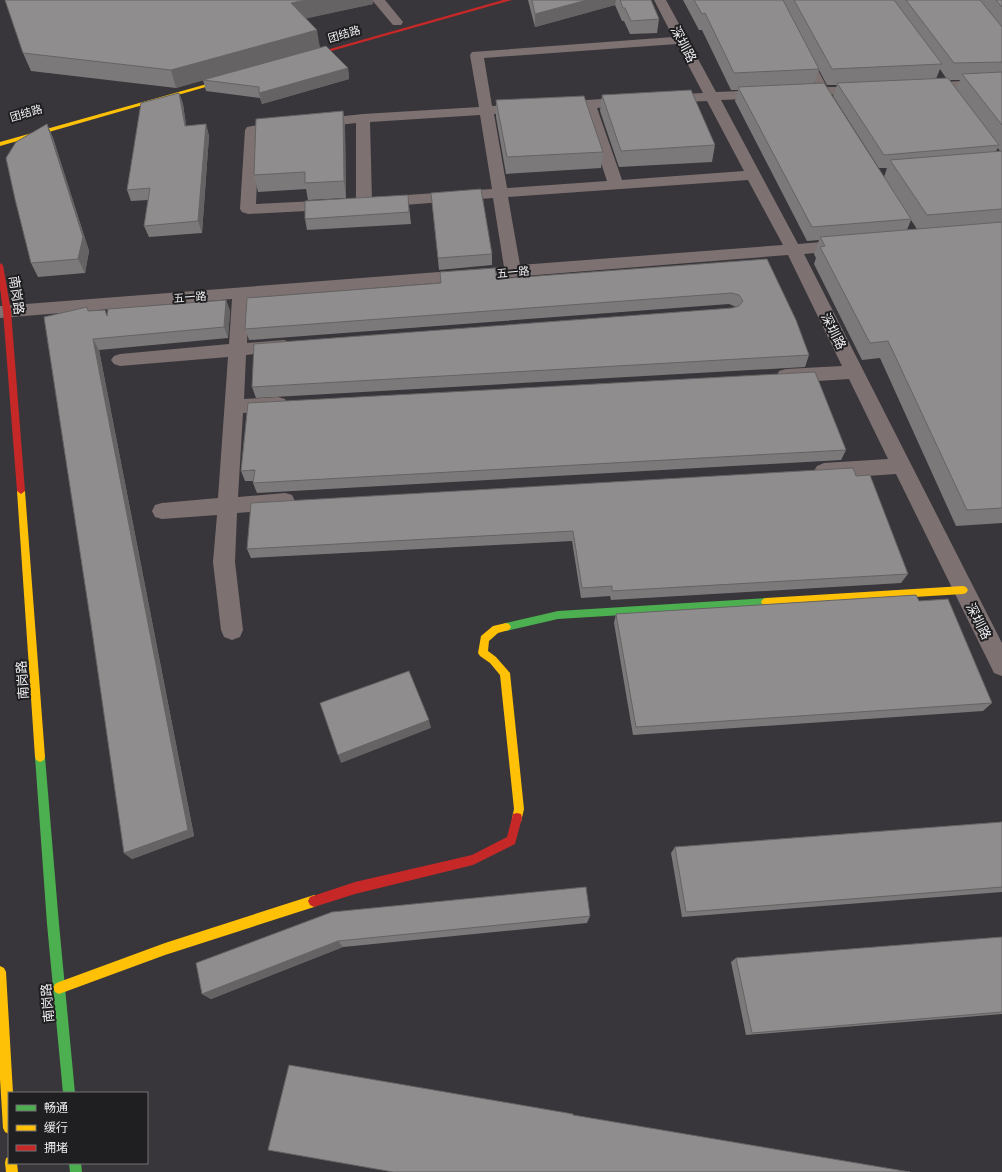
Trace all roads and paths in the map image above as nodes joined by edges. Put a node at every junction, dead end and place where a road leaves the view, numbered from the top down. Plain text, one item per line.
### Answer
1 (378, 0) edge
2 (475, 0) edge
3 (509, 0) edge
4 (660, 0) edge
5 (397, 22) junction
6 (681, 40) junction
7 (802, 49) edge
8 (298, 50) edge
9 (290, 62) edge
10 (244, 74) edge
11 (943, 83) junction
12 (1002, 83) edge
13 (907, 88) edge
14 (876, 89) edge
15 (824, 91) junction
16 (712, 96) junction
17 (954, 98) edge
18 (589, 104) junction
19 (487, 110) junction
20 (835, 110) edge
21 (363, 118) junction
22 (0, 144) edge
23 (754, 175) junction
24 (616, 185) junction
25 (499, 193) junction
26 (364, 203) junction
27 (862, 244) edge
28 (793, 249) junction
29 (0, 265) edge
30 (513, 272) junction
31 (241, 293) junction
32 (4, 311) edge
33 (301, 344) edge
34 (237, 349) junction
35 (120, 360) dead end
36 (854, 372) junction
37 (767, 377) edge
38 (297, 403) edge
39 (234, 407) junction
40 (901, 466) junction
41 (806, 472) edge
42 (307, 500) edge
43 (228, 505) junction
44 (162, 511) dead end
45 (963, 590) junction
46 (232, 630) dead end
47 (1002, 666) edge
48 (0, 972) edge
49 (59, 988) junction
50 (69, 1092) edge
51 (8, 1111) edge

1 - 5 street
2 - 5 main road, 团结路
3 - 9 main road, 团结路
4 - 6 street, 深圳路
5 - 8 main road, 团结路
6 - 16 street, 深圳路
6 - 19 street
7 - 15 lane
10 - 22 main road, 团结路
11 - 12 street
11 - 13 street
11 - 17 lane
14 - 15 street
15 - 16 street
15 - 20 lane
16 - 18 street
16 - 23 street, 深圳路
18 - 19 street
18 - 24 street
19 - 21 street
19 - 25 street
21 - 26 street
21 - 26 street
23 - 24 street
23 - 28 street, 深圳路
24 - 25 street
25 - 26 street
25 - 30 street
27 - 28 street, 五一路
28 - 30 street, 五一路
28 - 36 street, 深圳路
29 - 32 main road, 南岗路
30 - 31 street, 五一路
31 - 32 street, 五一路
31 - 34 street
32 - 49 main road, 南岗路
33 - 34 street
34 - 35 street
34 - 39 street
36 - 37 street
36 - 40 street, 深圳路
38 - 39 street
39 - 43 street
40 - 41 street
40 - 45 street, 深圳路
42 - 43 street
43 - 44 street
43 - 46 street
45 - 47 street, 深圳路
45 - 49 main road
48 - 51 main road
49 - 50 main road, 南岗路

